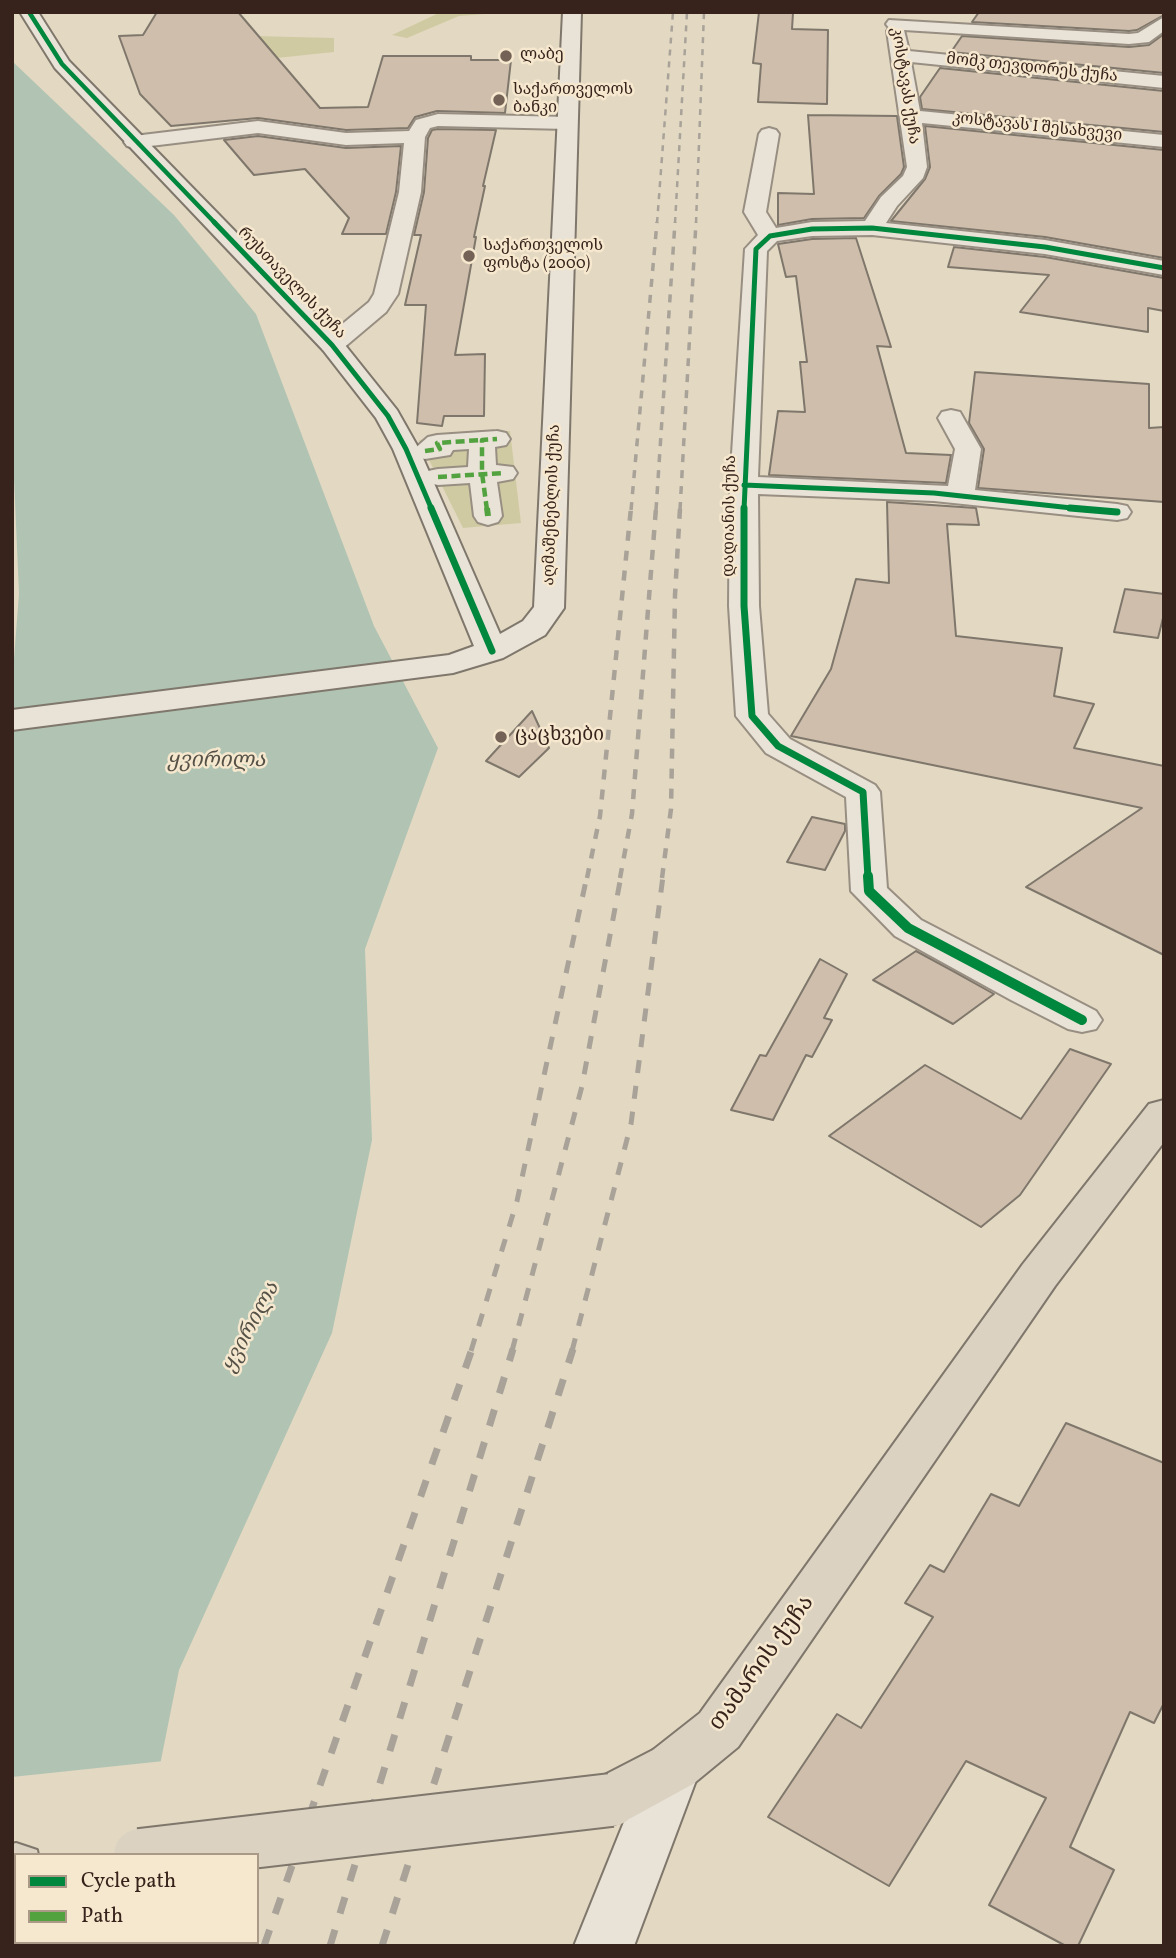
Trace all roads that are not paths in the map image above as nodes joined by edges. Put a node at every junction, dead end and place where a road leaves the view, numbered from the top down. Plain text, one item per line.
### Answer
1 (29, 12) edge
2 (572, 12) edge
3 (893, 18) edge
4 (1164, 22) edge
5 (901, 56) junction
6 (1164, 82) edge
7 (911, 116) junction
8 (568, 123) junction
9 (769, 134) dead end
10 (415, 137) junction
11 (1164, 141) edge
12 (134, 142) junction
13 (872, 228) junction
14 (770, 236) junction
15 (1164, 268) edge
16 (332, 345) junction
17 (951, 418) dead end
18 (425, 451) dead end
19 (493, 473) junction
20 (438, 477) dead end
21 (744, 485) junction
22 (960, 495) junction
23 (1117, 512) dead end
24 (488, 516) dead end
25 (492, 651) junction
26 (12, 720) edge
27 (1082, 1020) dead end
28 (1164, 1113) edge
29 (673, 1767) junction
30 (157, 1853) edge
31 (604, 1946) edge

1 - 12 street, რუსთაველის ქუჩა
2 - 8 street, აღმაშენებლის ქუჩა
3 - 4 street
3 - 5 street, კოსტავას ქუჩა
5 - 6 street, მომკ თევდორეს ქუჩა
5 - 7 street, კოსტავას ქუჩა
7 - 11 street, კოსტავას I შესახვევი
7 - 13 street, კოსტავას ქუჩა
8 - 10 street
8 - 25 street, აღმაშენებლის ქუჩა
9 - 14 street
10 - 12 street
10 - 16 street
12 - 16 street, რუსთაველის ქუჩა
13 - 14 street
13 - 15 street
14 - 21 street, დადიანის ქუჩა
16 - 25 street, რუსთაველის ქუჩა
17 - 22 street
18 - 19 street
19 - 20 street
19 - 24 street
21 - 22 street
21 - 27 street, დადიანის ქუჩა
22 - 23 street
25 - 26 street, აღმაშენებლის ქუჩა
28 - 29 main road, თამარის ქუჩა
29 - 30 main road, თამარის ქუჩა, bridge
29 - 31 street

